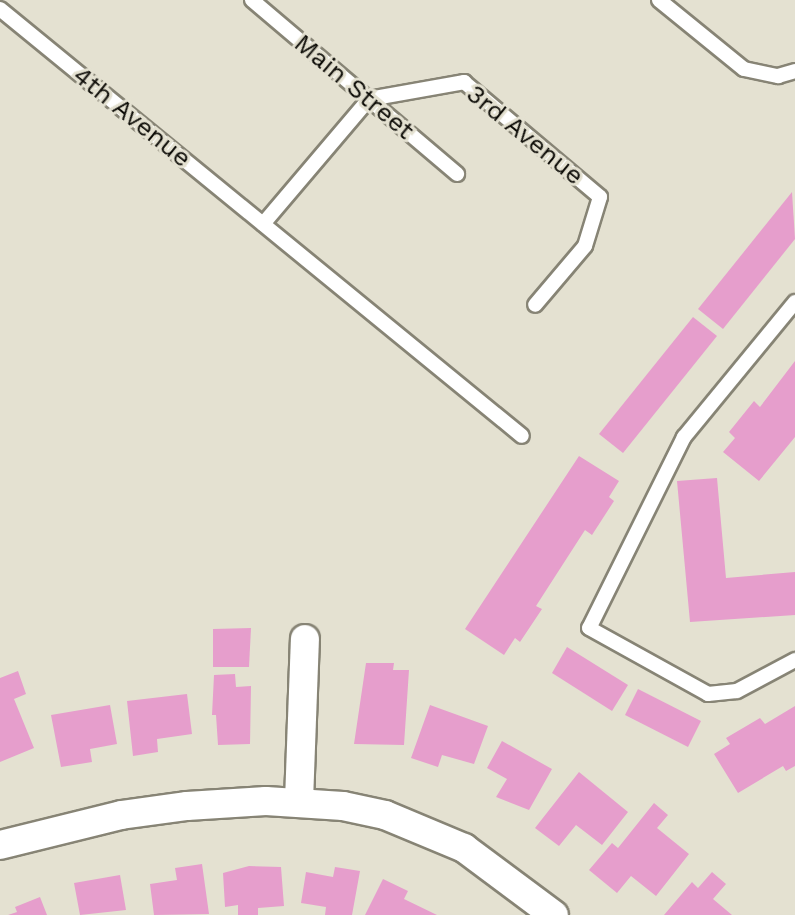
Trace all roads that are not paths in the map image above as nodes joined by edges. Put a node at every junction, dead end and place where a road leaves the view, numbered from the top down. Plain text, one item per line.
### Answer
1 (252, 0) edge
2 (659, 0) edge
3 (0, 9) edge
4 (795, 71) edge
5 (369, 99) junction
6 (457, 174) dead end
7 (263, 224) junction
8 (795, 302) edge
9 (535, 305) dead end
10 (522, 436) dead end
11 (305, 639) dead end
12 (795, 660) edge
13 (299, 801) junction
14 (0, 845) edge
15 (554, 915) edge

1 - 5 lane, Main Street
2 - 4 lane
3 - 7 lane, 4th Avenue
5 - 6 lane, Main Street
5 - 7 lane
5 - 9 lane, 3rd Avenue
7 - 10 lane, 4th Avenue
8 - 12 lane
11 - 13 street
13 - 14 street
13 - 15 street

